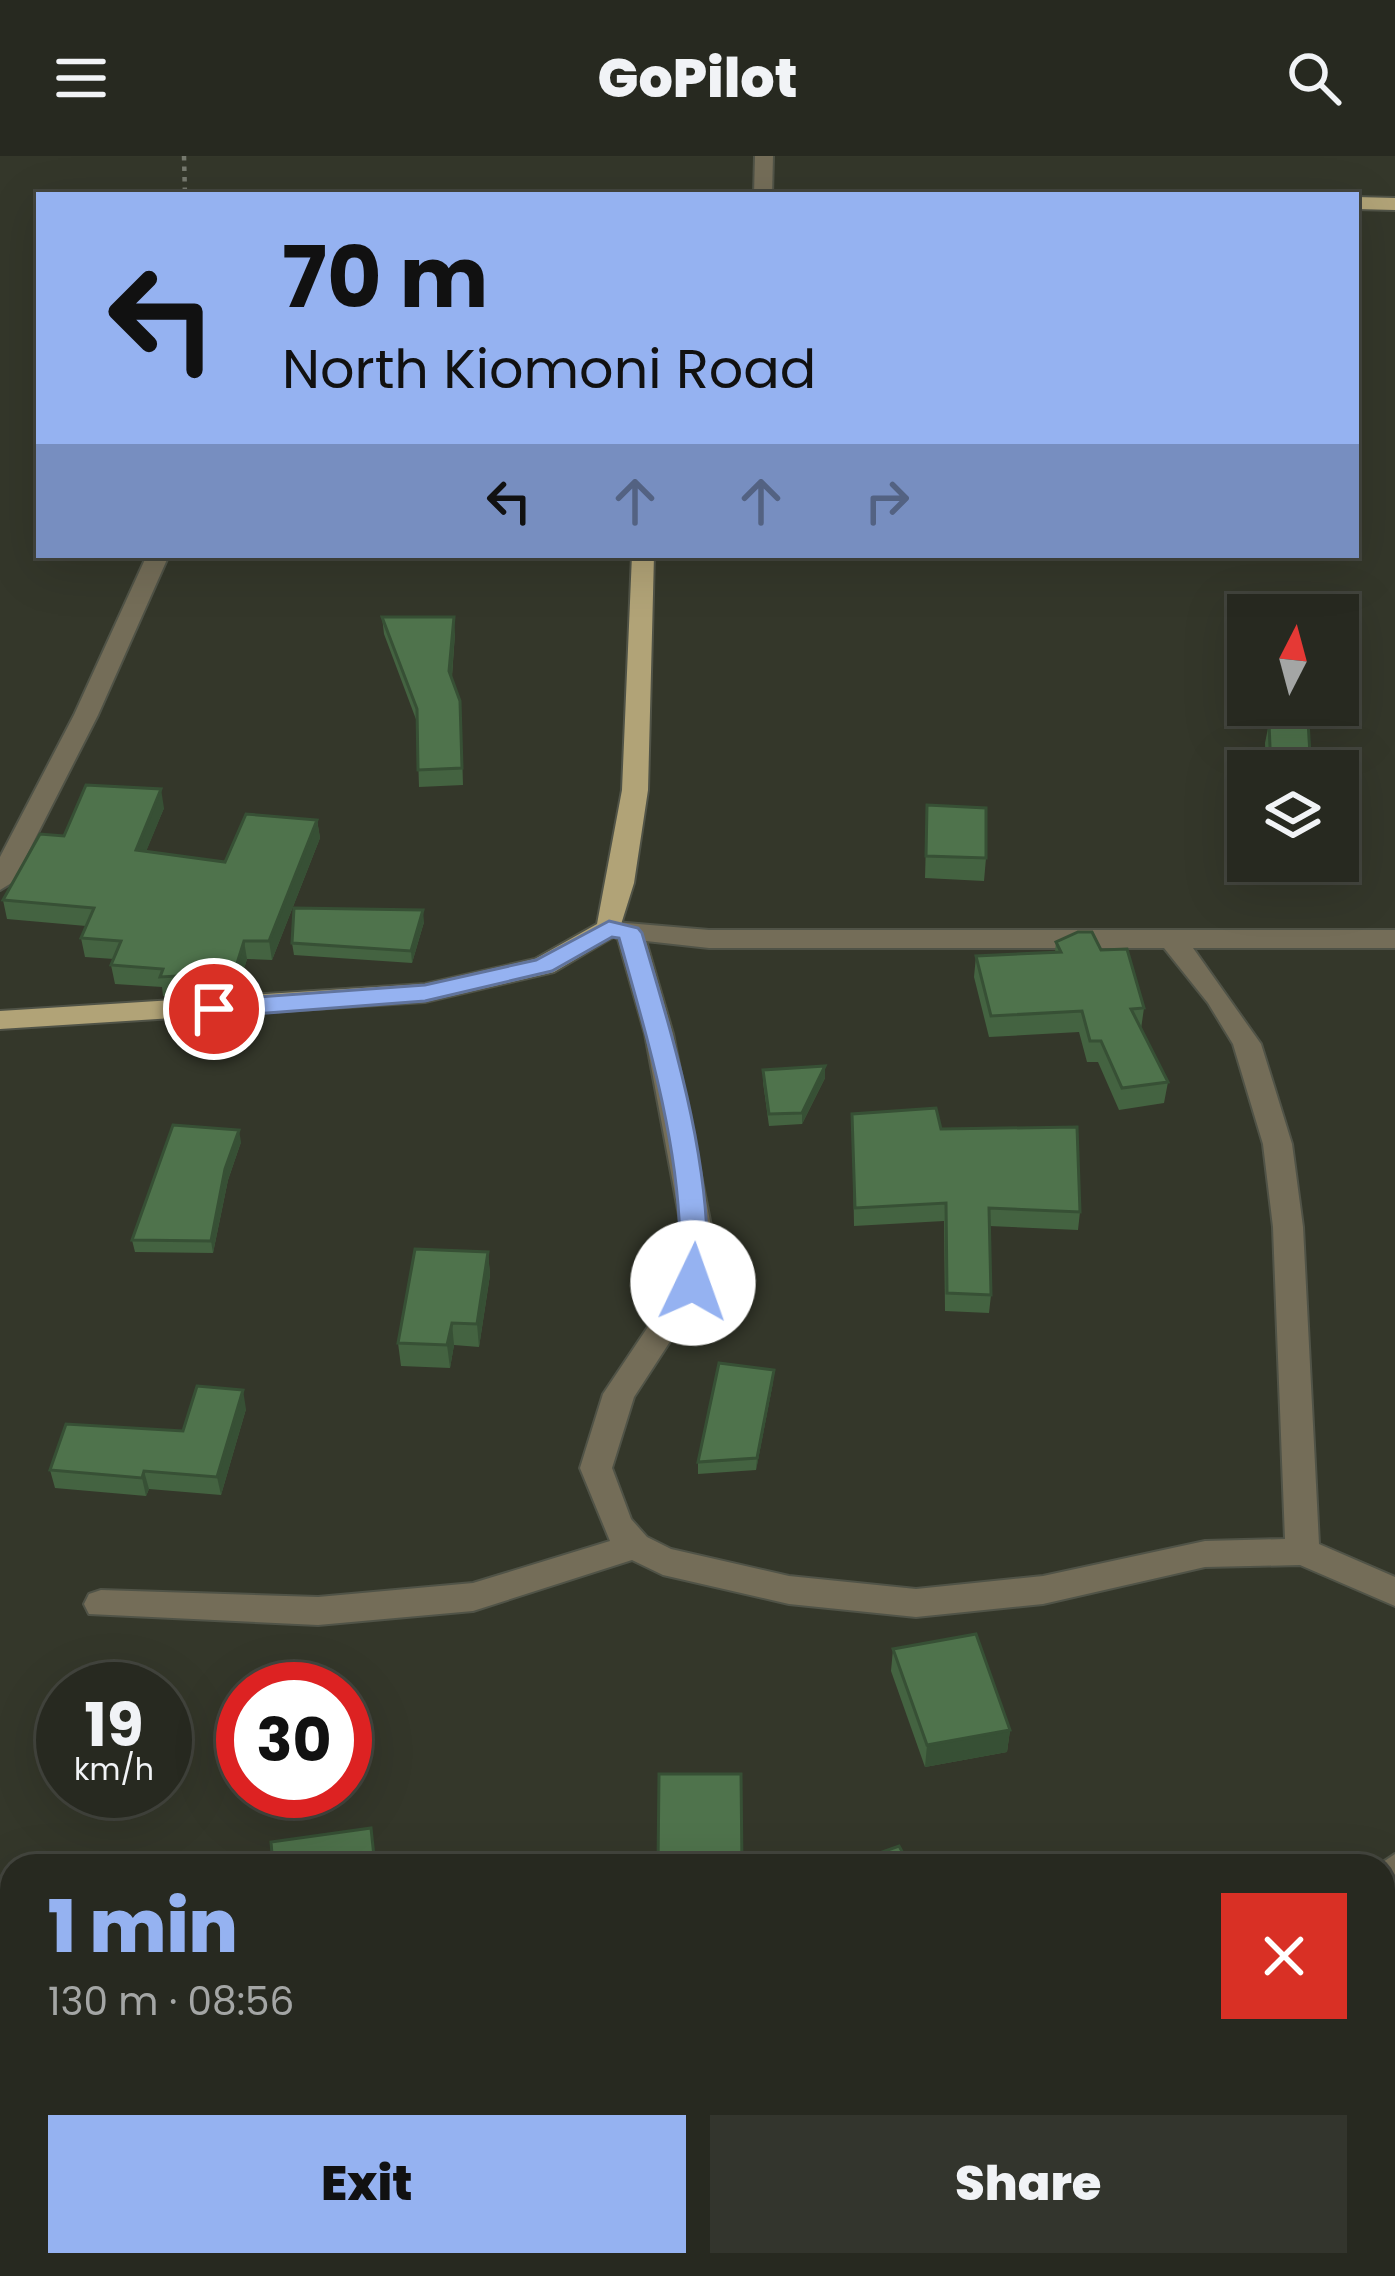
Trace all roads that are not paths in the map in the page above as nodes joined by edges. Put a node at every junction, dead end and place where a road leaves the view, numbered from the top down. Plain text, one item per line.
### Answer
1 (764, 156) edge
2 (764, 192) edge
3 (1359, 203) edge
4 (1395, 204) edge
5 (157, 558) edge
6 (643, 558) edge
7 (0, 883) edge
8 (619, 931) junction
9 (1395, 939) edge
10 (1172, 940) junction
11 (0, 1020) edge
12 (635, 1546) junction
13 (1303, 1552) junction
14 (1395, 1592) edge
15 (100, 1604) dead end

1 - 2 street
3 - 4 main road
5 - 7 street
6 - 8 main road
8 - 10 street
8 - 11 main road
8 - 12 street
9 - 10 street
10 - 13 street
12 - 13 street
12 - 15 street
13 - 14 street

